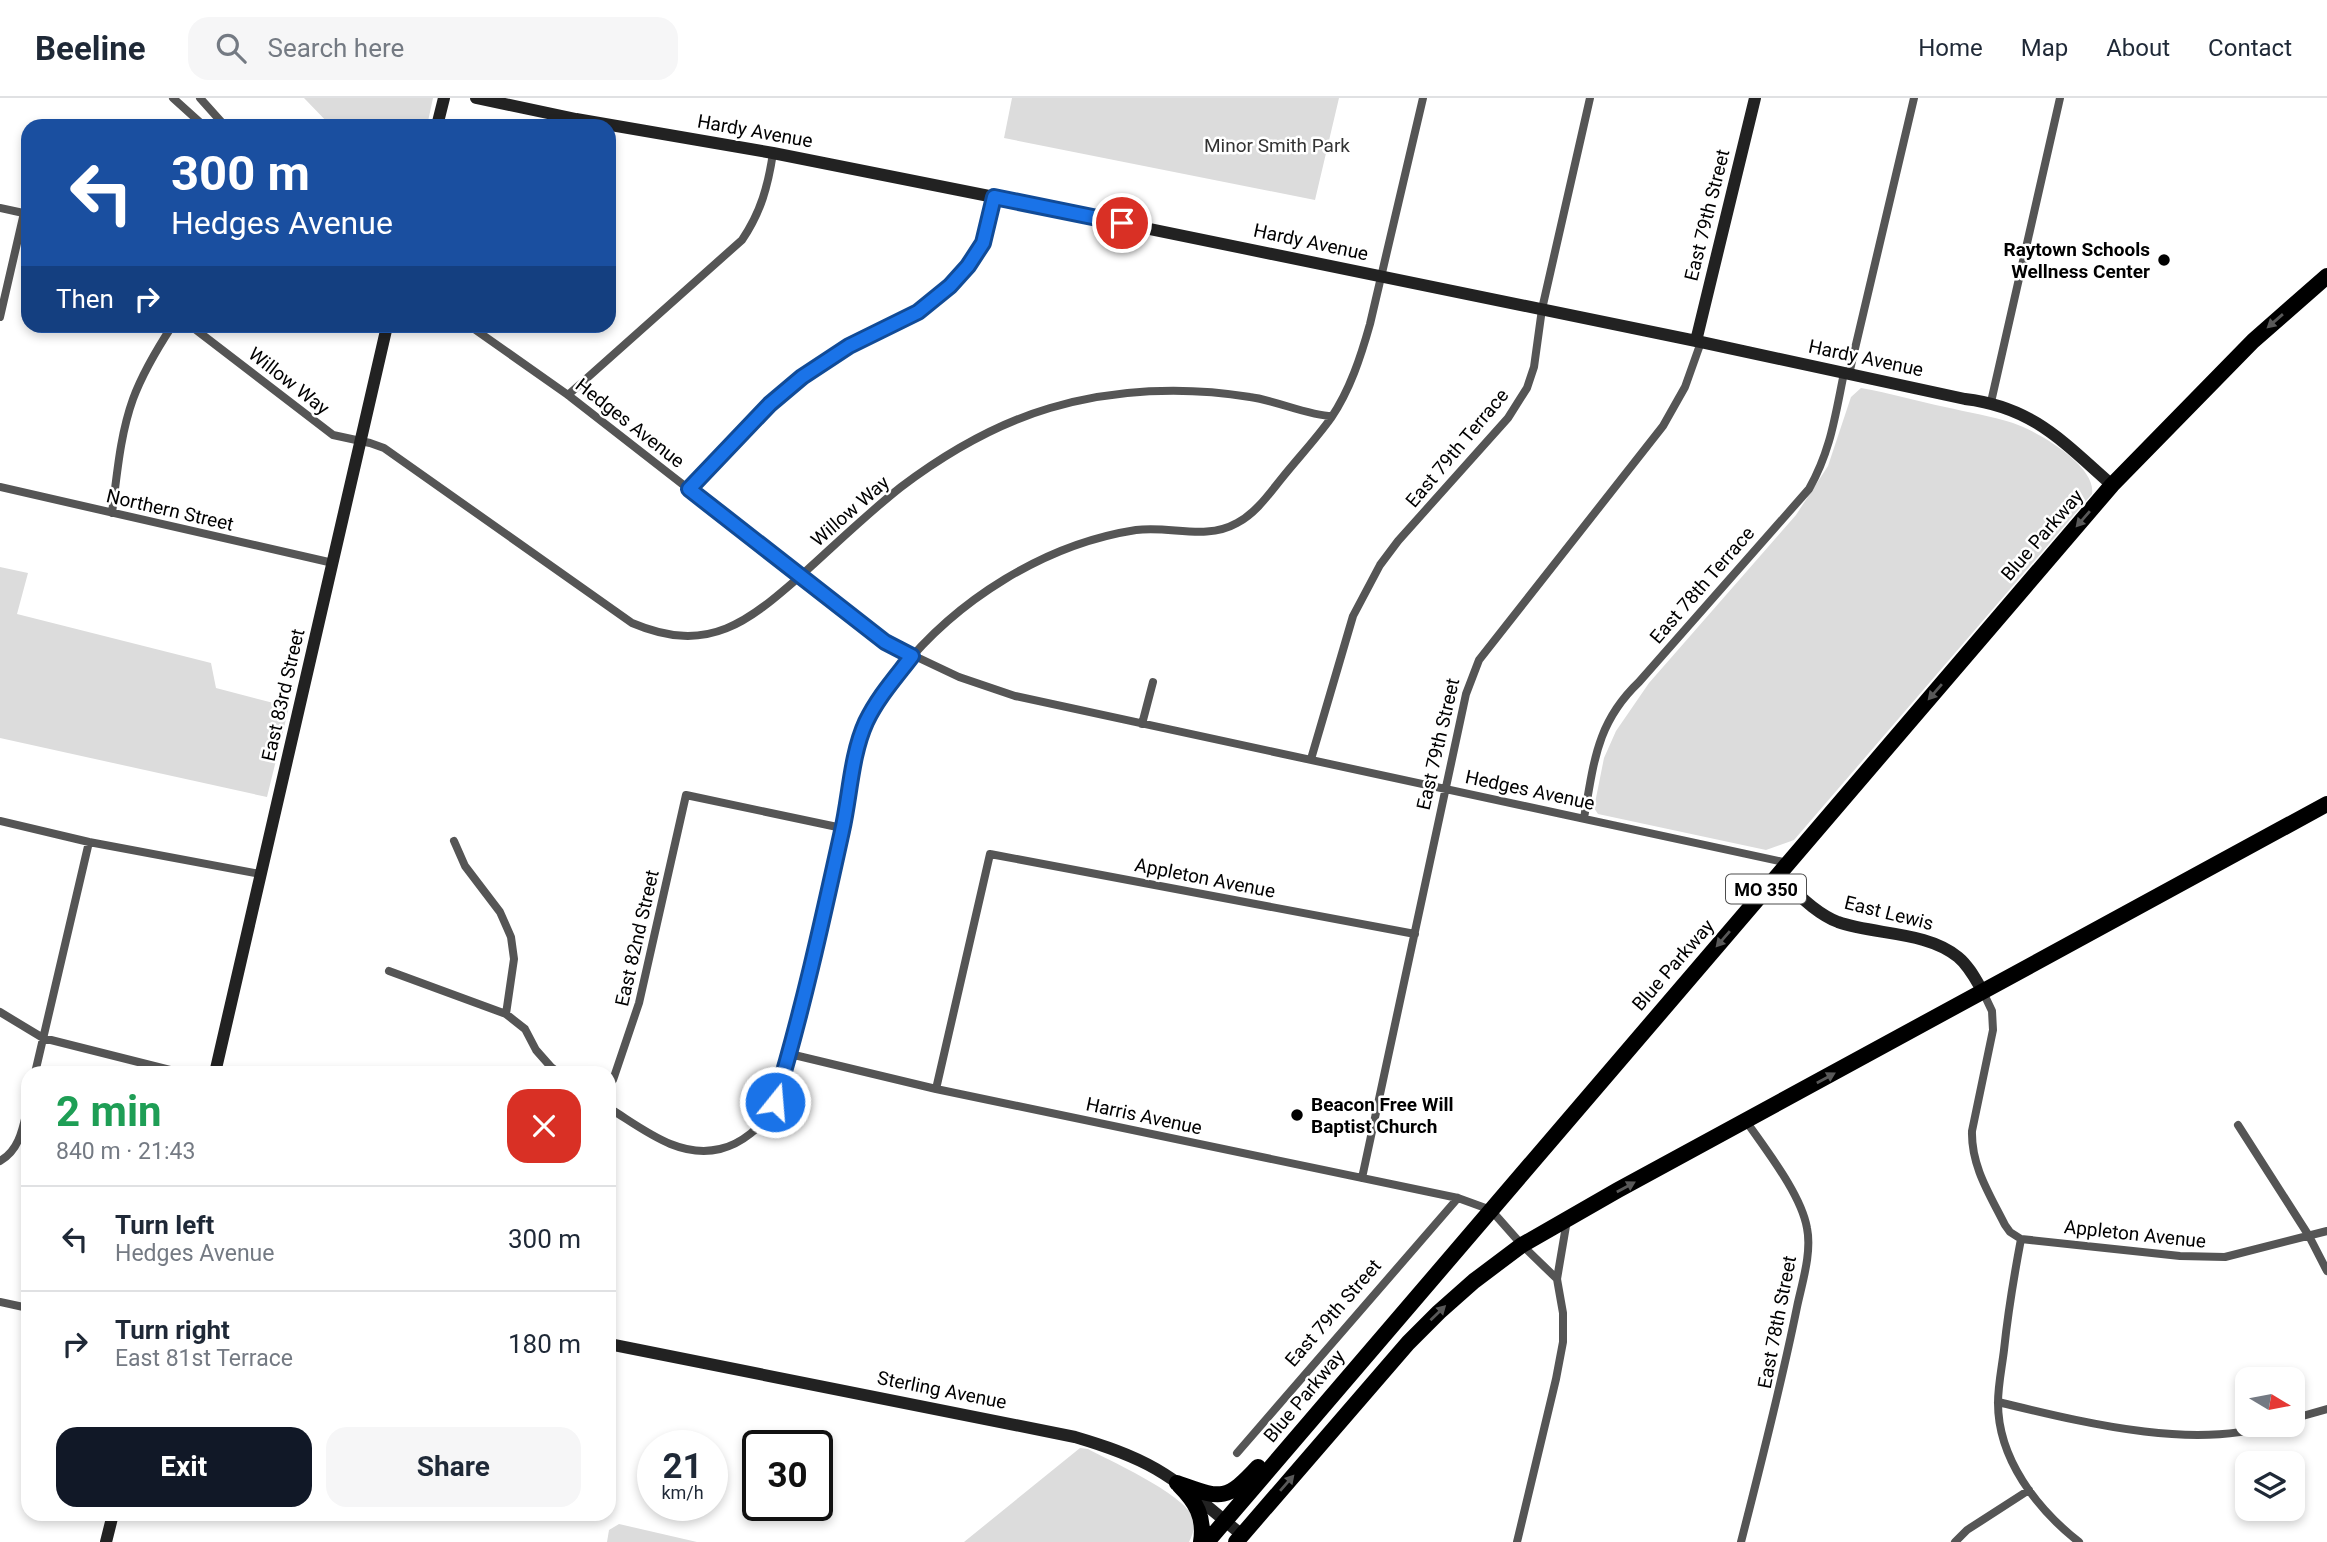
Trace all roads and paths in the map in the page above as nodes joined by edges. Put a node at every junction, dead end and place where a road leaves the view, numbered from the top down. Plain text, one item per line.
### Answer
1 (173, 98) edge
2 (200, 98) edge
3 (444, 98) edge
4 (476, 98) edge
5 (1423, 98) edge
6 (1590, 98) edge
7 (1755, 98) edge
8 (1913, 98) edge
9 (2060, 98) edge
10 (196, 119) edge
11 (219, 119) edge
12 (439, 119) edge
13 (563, 119) edge
14 (616, 128) edge
15 (773, 153) junction
16 (994, 197) junction
17 (0, 208) edge
18 (21, 213) edge
19 (21, 234) edge
20 (1381, 276) junction
21 (2327, 276) edge
22 (1542, 309) junction
23 (0, 317) edge
24 (167, 333) edge
25 (200, 333) edge
26 (385, 333) edge
27 (480, 333) edge
28 (1699, 341) junction
29 (1847, 374) junction
30 (568, 395) junction
31 (1991, 402) junction
32 (1332, 416) junction
33 (361, 441) junction
34 (2112, 485) junction
35 (0, 487) edge
36 (689, 489) junction
37 (112, 513) junction
38 (333, 564) junction
39 (800, 576) junction
40 (912, 656) junction
41 (1153, 682) dead end
42 (1142, 724) junction
43 (1311, 759) junction
44 (1446, 788) junction
45 (2327, 804) edge
46 (1584, 818) junction
47 (0, 821) edge
48 (842, 828) junction
49 (454, 841) dead end
50 (89, 842) junction
51 (1783, 869) junction
52 (260, 874) junction
53 (1415, 933) junction
54 (389, 971) dead end
55 (1983, 992) junction
56 (0, 1012) edge
57 (506, 1014) junction
58 (43, 1038) junction
59 (790, 1054) junction
60 (37, 1066) edge
61 (154, 1066) edge
62 (217, 1066) edge
63 (552, 1066) edge
64 (616, 1071) edge
65 (936, 1089) junction
66 (616, 1112) edge
67 (1746, 1121) junction
68 (2238, 1125) dead end
69 (21, 1132) edge
70 (0, 1161) edge
71 (1362, 1178) junction
72 (1458, 1198) junction
73 (1491, 1210) junction
74 (1567, 1220) junction
75 (2327, 1231) edge
76 (2309, 1236) junction
77 (2021, 1238) junction
78 (1522, 1245) junction
79 (2327, 1271) edge
80 (1557, 1279) junction
81 (0, 1302) edge
82 (21, 1306) edge
83 (616, 1345) edge
84 (1998, 1402) junction
85 (2327, 1409) edge
86 (2305, 1415) edge
87 (2235, 1431) edge
88 (1301, 1432) junction
89 (1237, 1453) dead end
90 (1177, 1483) junction
91 (2029, 1490) junction
92 (111, 1521) edge
93 (1225, 1521) junction
94 (1239, 1538) edge
95 (106, 1542) edge
96 (1201, 1542) edge
97 (1207, 1542) edge
98 (1517, 1542) edge
99 (1741, 1542) edge
100 (1955, 1542) edge
101 (2079, 1542) edge

1 - 10 street
2 - 11 street
3 - 12 street
4 - 13 street, Hardy Avenue
5 - 20 street
6 - 22 street, East 79th Terrace
7 - 28 street, East 79th Street
8 - 29 street, East 78th Terrace
9 - 31 street
14 - 15 street, Hardy Avenue
15 - 16 street, Hardy Avenue
15 - 30 street
16 - 20 street, Hardy Avenue
16 - 36 street
17 - 18 street
19 - 23 street
20 - 22 street, Hardy Avenue
20 - 32 street
21 -> 34 highway, Blue Parkway / MO 350
22 - 28 street, Hardy Avenue
22 - 43 street, East 79th Terrace
24 - 37 street
25 - 33 street, Willow Way
26 - 33 street, East 83rd Street
27 - 30 street, Hedges Avenue
28 - 29 street, Hardy Avenue
28 - 44 street, East 79th Street
29 - 31 street, Hardy Avenue
29 - 46 street, East 78th Terrace
30 - 36 street, Hedges Avenue
31 - 34 street, Hardy Avenue
32 - 39 street, Willow Way
32 - 40 street
33 - 38 street, East 83rd Street
33 - 39 street, Willow Way
34 -> 51 highway, Blue Parkway / MO 350
35 - 37 street, Northern Street
36 - 39 street, Hedges Avenue
37 - 38 street, Northern Street
38 - 52 street, East 83rd Street
39 - 40 street, Hedges Avenue
40 - 42 street, Hedges Avenue
40 - 48 street
41 - 42 street
42 - 43 street, Hedges Avenue
43 - 44 street, Hedges Avenue
44 - 46 street, Hedges Avenue
44 - 53 street, East 79th Street
45 - 55 highway
46 - 51 street, Hedges Avenue
47 - 50 street
48 - 59 street
48 - 64 street, East 82nd Street
49 - 57 street
50 - 52 street
50 - 58 street
51 - 55 street, East Lewis
51 -> 73 highway, Blue Parkway / MO 350
52 - 62 street, East 83rd Street
53 - 65 street, Appleton Avenue
53 - 71 street, East 79th Street
54 - 57 street
67 -> 55 highway
55 - 77 street
56 - 58 street
57 - 63 street
58 - 60 street
58 - 61 street
59 - 65 street, Harris Avenue
59 - 66 street
65 - 71 street, Harris Avenue
74 -> 67 highway
67 - 99 street, East 78th Street
68 - 76 street
69 - 70 street
71 - 72 street, Harris Avenue
72 - 73 street, Harris Avenue
72 - 89 street, East 79th Street
73 - 78 street
73 - 88 highway, Blue Parkway / MO 350
74 - 78 highway
74 - 80 street
75 - 76 street, Appleton Avenue
76 - 77 street, Appleton Avenue
76 - 79 street
77 - 84 street
78 - 80 street
94 -> 78 highway
80 - 98 street
81 - 82 street
83 - 90 street, Sterling Avenue
84 - 87 street
84 - 91 street
85 - 86 street
88 - 90 highway
88 - 93 highway, Blue Parkway / MO 350
90 - 93 street, Sterling Avenue
90 - 96 highway
91 - 100 street
91 - 101 street
92 - 95 street
93 - 94 street, Sterling Avenue
93 - 97 highway, Blue Parkway / MO 350

